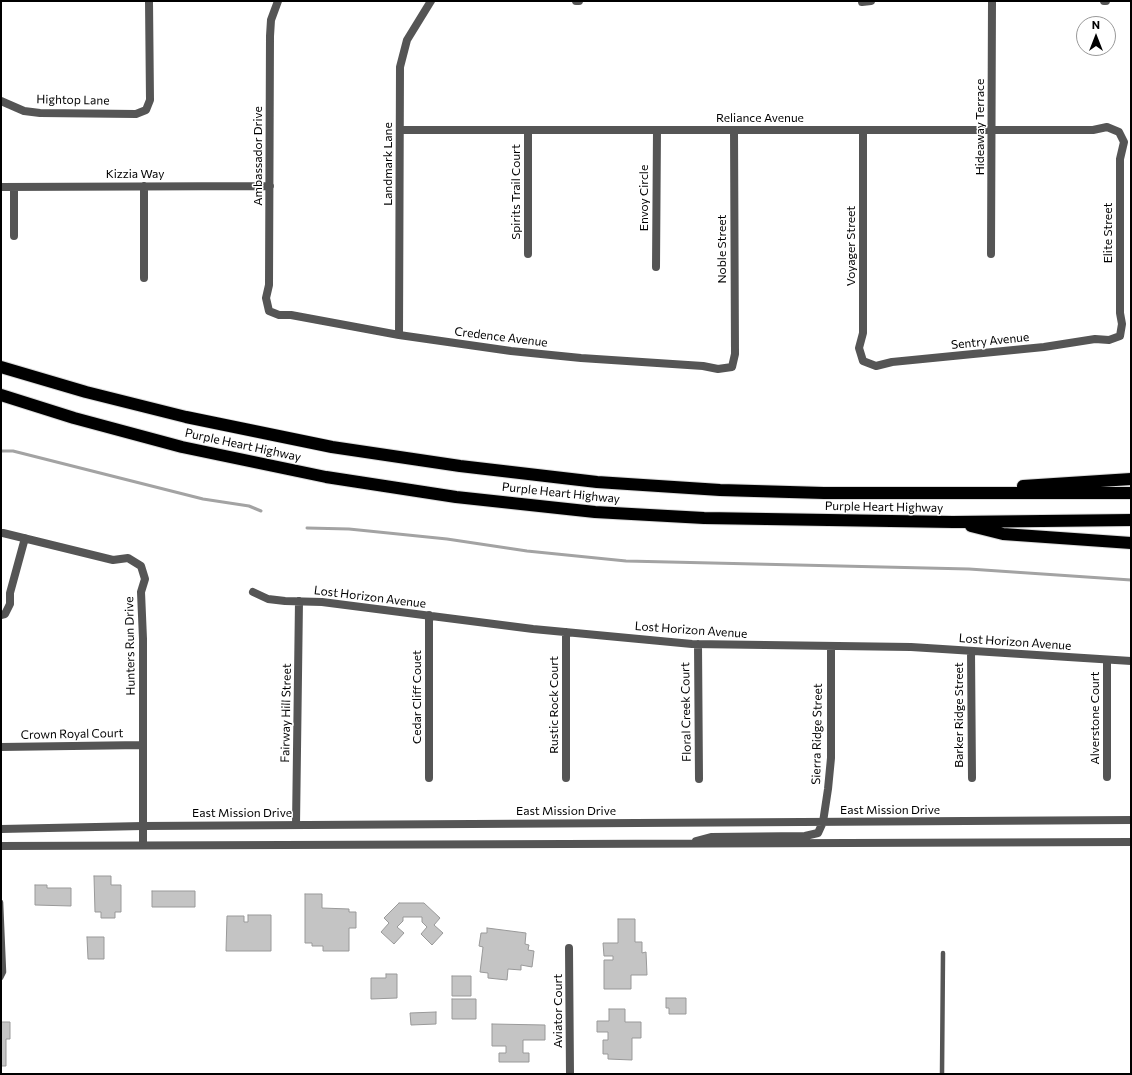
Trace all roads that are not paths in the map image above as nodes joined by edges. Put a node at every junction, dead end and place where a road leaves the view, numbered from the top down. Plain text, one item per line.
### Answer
1 (149, 1) edge
2 (278, 1) edge
3 (431, 1) edge
4 (992, 1) edge
5 (1, 101) edge
6 (400, 130) junction
7 (528, 130) junction
8 (657, 130) junction
9 (734, 130) junction
10 (863, 130) junction
11 (992, 131) junction
12 (1119, 132) joint
13 (144, 186) junction
14 (270, 186) junction
15 (1, 187) edge
16 (14, 187) junction
17 (14, 236) dead end
18 (528, 254) dead end
19 (991, 254) dead end
20 (656, 267) dead end
21 (144, 278) dead end
22 (269, 311) joint
23 (399, 335) junction
24 (1120, 336) joint
25 (863, 361) joint
26 (732, 366) joint
27 (1, 367) edge
28 (1, 395) edge
29 (1131, 479) edge
30 (1131, 493) edge
31 (900, 494) junction
32 (1131, 520) edge
33 (953, 522) junction
34 (3, 533) dead end
35 (25, 538) junction
36 (1131, 542) edge
37 (253, 592) dead end
38 (299, 601) junction
39 (1, 615) edge
40 (429, 616) junction
41 (566, 632) junction
42 (698, 644) junction
43 (831, 646) junction
44 (971, 651) junction
45 (1107, 660) junction
46 (1131, 661) edge
47 (143, 745) junction
48 (1, 747) edge
49 (1107, 777) dead end
50 (430, 778) dead end
51 (566, 778) dead end
52 (972, 778) dead end
53 (699, 779) dead end
54 (1131, 820) edge
55 (823, 822) junction
56 (296, 825) junction
57 (143, 826) junction
58 (1, 829) edge
59 (1131, 842) edge
60 (684, 844) junction
61 (143, 845) junction
62 (1, 846) edge
63 (1, 902) edge
64 (569, 948) dead end
65 (943, 953) dead end
66 (1, 978) edge
67 (570, 1074) edge
68 (942, 1074) edge

1 - 5 street, Hightop Lane
2 - 14 street, Ambassador Drive
3 - 6 street, Landmark Lane
4 - 11 street, Hideaway Terrace
6 - 7 street, Reliance Avenue
6 - 23 street, Landmark Lane
7 - 8 street, Reliance Avenue
7 - 18 street, Spirits Trail Court
8 - 9 street, Reliance Avenue
8 - 20 street, Envoy Circle
9 - 10 street, Reliance Avenue
9 - 26 street, Noble Street
10 - 11 street, Reliance Avenue
10 - 25 street, Voyager Street
11 - 12 street, Reliance Avenue
11 - 19 street, Hideaway Terrace
12 - 24 street, Elite Street
13 - 14 street, Kizzia Way
13 - 16 street, Kizzia Way
13 - 21 street
14 - 22 street, Ambassador Drive
15 - 16 street, Kizzia Way
16 - 17 street
22 - 23 street, Credence Avenue
23 - 26 street, Credence Avenue
24 - 25 street, Sentry Avenue
27 - 31 highway, Purple Heart Highway
28 - 33 highway, Purple Heart Highway
29 - 31 highway
30 - 31 highway, Purple Heart Highway
32 - 33 highway, Purple Heart Highway
33 - 36 highway
34 - 35 street, Hunters Run Drive
35 - 39 street
35 - 47 street, Hunters Run Drive
37 - 38 street, Lost Horizon Avenue
38 - 40 street, Lost Horizon Avenue
38 - 56 street, Fairway Hill Street
40 - 41 street, Lost Horizon Avenue
40 - 50 street, Cedar Cliff Couet
41 - 42 street, Lost Horizon Avenue
41 - 51 street, Rustic Rock Court
42 - 43 street, Lost Horizon Avenue
42 - 53 street, Floral Creek Court
43 - 44 street, Lost Horizon Avenue
43 - 55 street, Sierra Ridge Street
44 - 45 street, Lost Horizon Avenue
44 - 52 street, Barker Ridge Street
45 - 46 street, Lost Horizon Avenue
45 - 49 street, Alverstone Court
47 - 48 street, Crown Royal Court
47 - 57 street, Hunters Run Drive
54 - 55 street, East Mission Drive
55 - 56 street, East Mission Drive
55 - 60 street
56 - 57 street, East Mission Drive
57 - 58 street, East Mission Drive
57 - 61 street, Hunters Run Drive
59 - 60 street
60 - 61 street
61 - 62 street
63 - 66 lane
64 - 67 street, Aviator Court
65 - 68 lane

